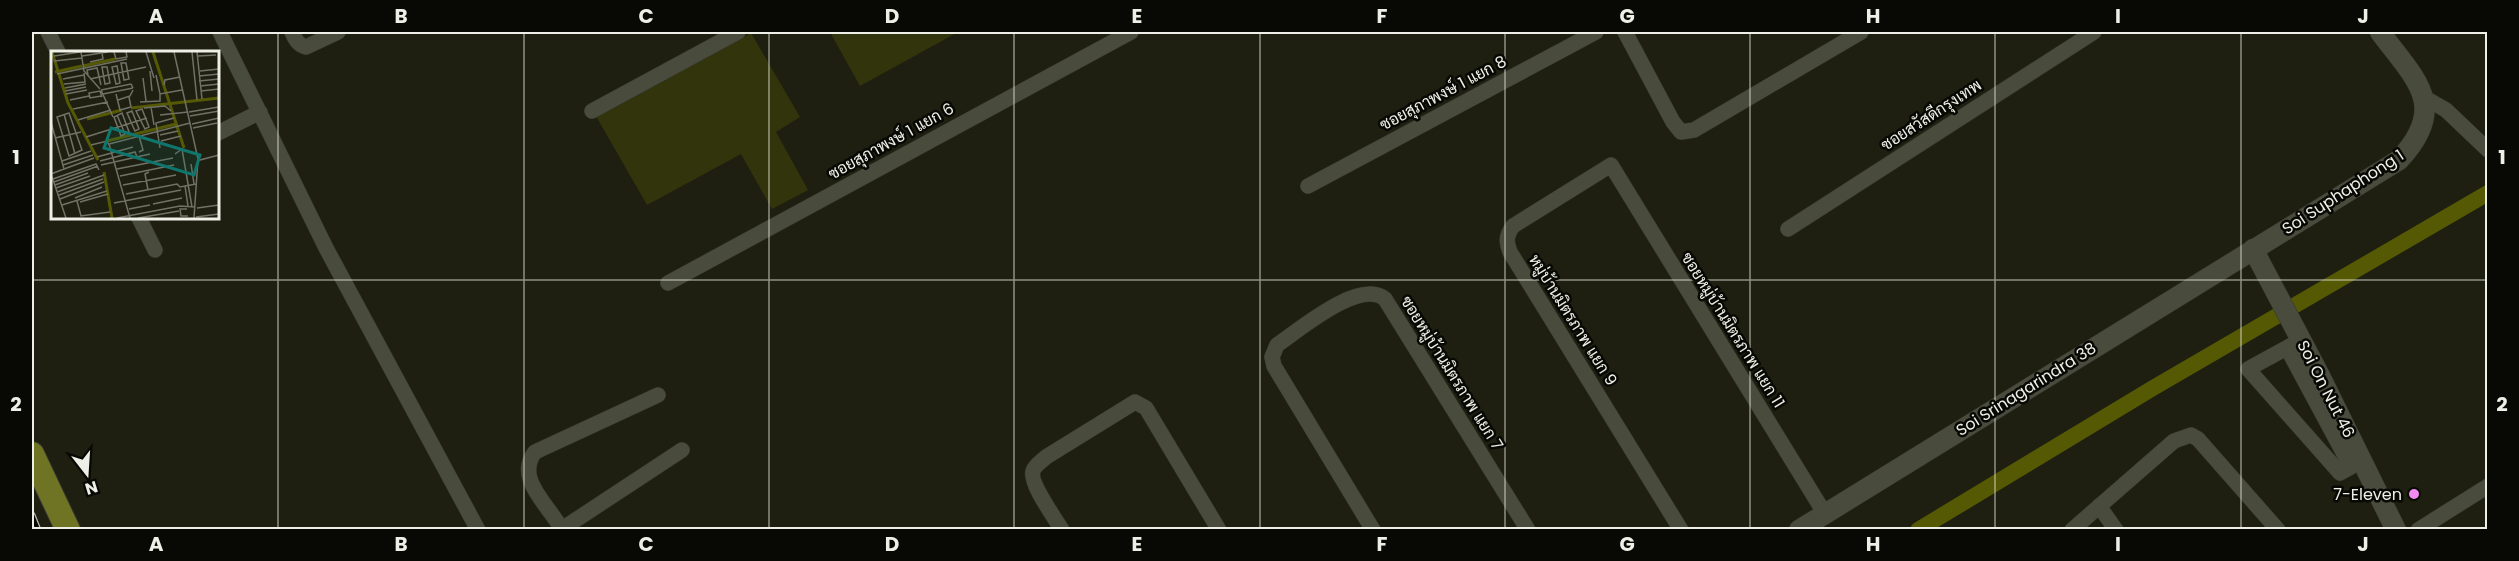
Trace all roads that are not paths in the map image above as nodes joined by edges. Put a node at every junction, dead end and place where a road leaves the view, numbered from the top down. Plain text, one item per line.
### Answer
1 (48, 32) edge
2 (220, 32) edge
3 (292, 32) edge
4 (338, 32) edge
5 (738, 32) edge
6 (1131, 32) edge
7 (1596, 32) edge
8 (1626, 32) edge
9 (1861, 32) edge
10 (2094, 32) edge
11 (2379, 32) edge
12 (58, 51) edge
13 (2425, 98) junction
14 (592, 111) dead end
15 (260, 112) junction
16 (219, 132) edge
17 (2487, 150) edge
18 (1611, 165) joint
19 (1308, 186) dead end
20 (140, 219) edge
21 (1788, 229) dead end
22 (2253, 249) junction
23 (155, 250) dead end
24 (668, 283) dead end
25 (2294, 338) junction
26 (658, 395) dead end
27 (682, 450) dead end
28 (32, 454) edge
29 (2487, 486) edge
30 (2099, 506) junction
31 (1825, 514) junction
32 (562, 529) edge
33 (68, 530) edge
34 (478, 530) edge
35 (1062, 530) edge
36 (1219, 530) edge
37 (1373, 530) edge
38 (1528, 530) edge
39 (1681, 530) edge
40 (1799, 530) edge
41 (2072, 530) edge
42 (2116, 530) edge
43 (2278, 530) edge
44 (2396, 530) edge
45 (2418, 530) edge

1 - 12 street
2 - 15 street
3 - 4 street
5 - 14 street
6 - 24 street, ซอยสุภาพงษ์ 1 แยก 6
7 - 19 street, ซอยสุภาพงษ์ 1 แยก 8
8 - 9 street
10 - 21 street, ซอยสวัสดีกรุงเทพ
11 - 13 street
13 - 17 street
13 - 22 street, Soi Suphaphong 1
15 - 16 street
15 - 34 street
18 - 31 street, ซอยหมู่บ้านมิตรภาพ แยก 11
18 - 39 street, หมู่บ้านมิตรภาพ แยก 9
20 - 23 street
22 - 25 street, Soi On Nut 46
22 - 31 street, Soi Srinagarindra 38
25 - 25 street
25 - 44 street, Soi On Nut 46
26 - 32 street
27 - 32 street
28 - 33 main road
29 - 45 street
30 - 41 street
30 - 42 street
30 - 43 street
31 - 40 street, Soi Srinagarindra 38
35 - 36 street
37 - 38 street, ซอยหมู่บ้านมิตรภาพ แยก 7

